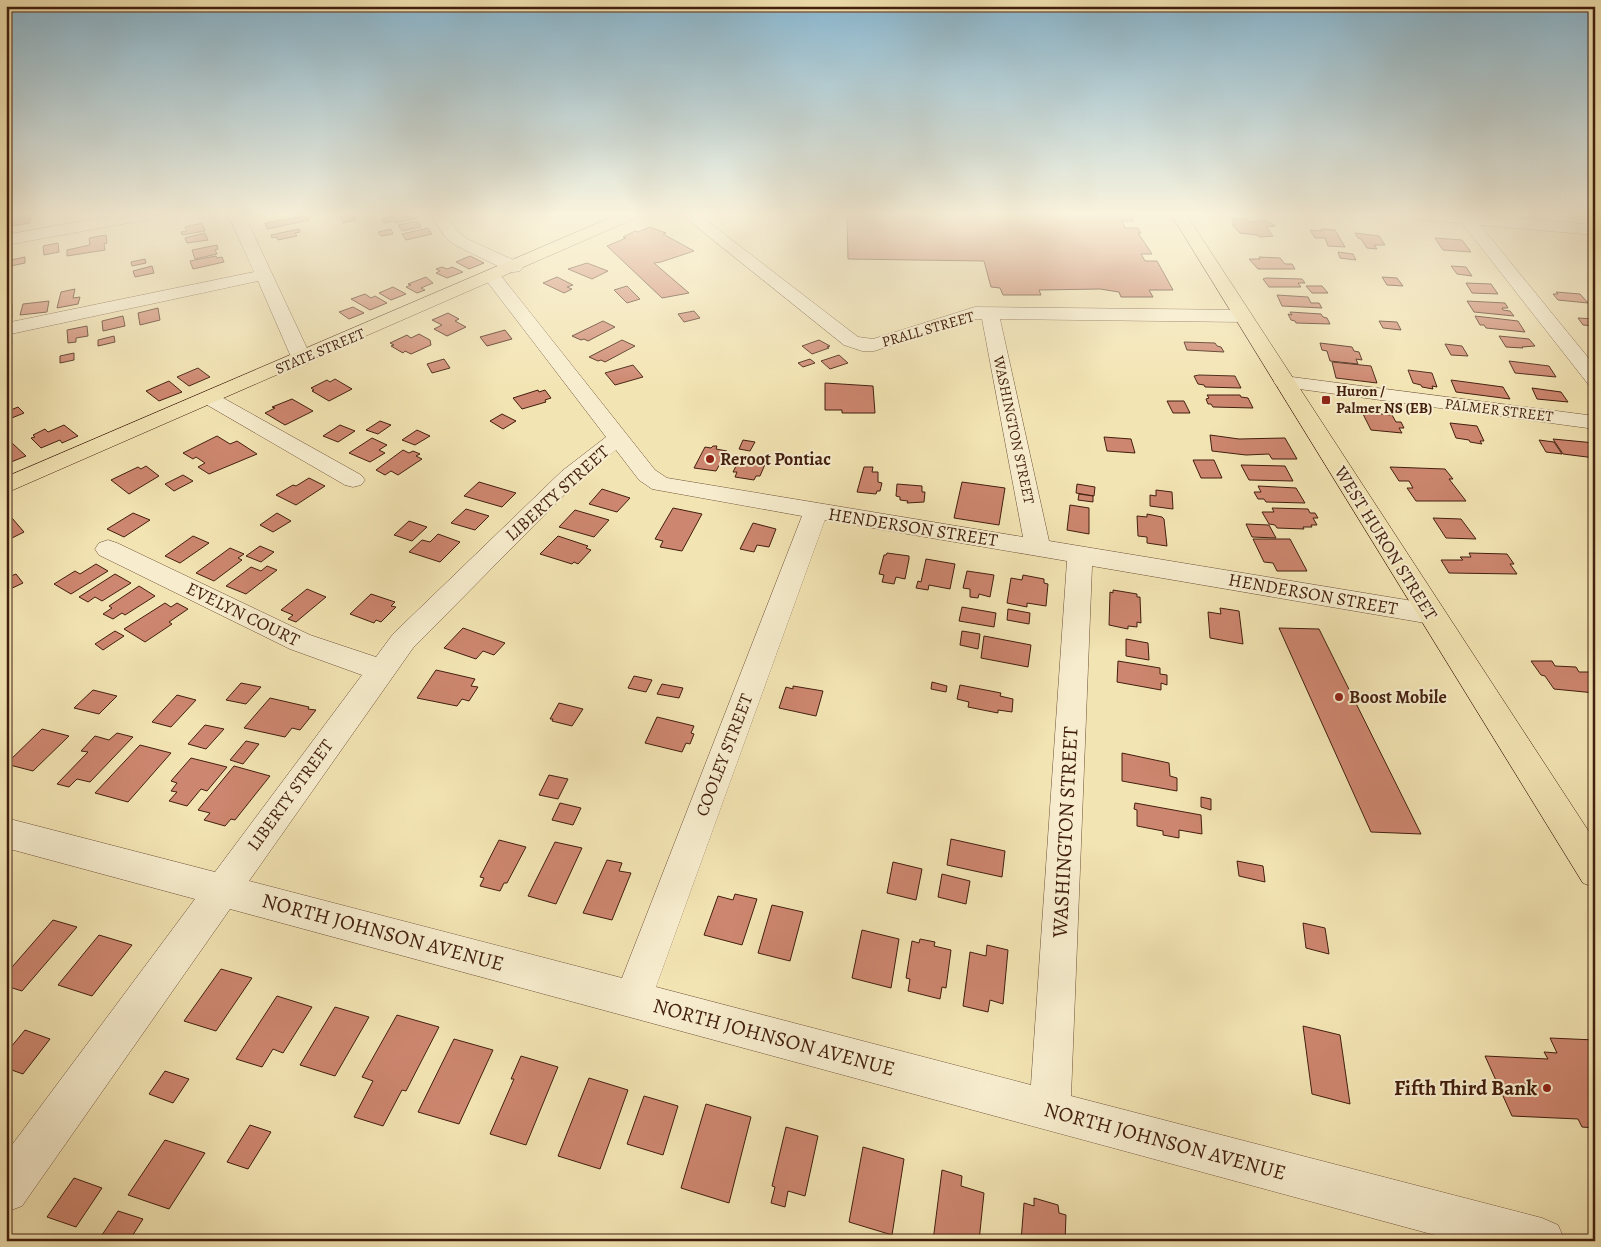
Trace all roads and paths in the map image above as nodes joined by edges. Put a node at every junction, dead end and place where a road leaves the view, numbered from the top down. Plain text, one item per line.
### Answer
1 (262, 272) edge
2 (500, 272) edge
3 (504, 272) edge
4 (764, 272) edge
5 (1215, 272) edge
6 (1509, 272) edge
7 (263, 275) junction
8 (990, 314) junction
9 (1243, 316) junction
10 (6, 329) edge
11 (302, 359) junction
12 (1595, 380) edge
13 (1284, 382) junction
14 (210, 398) junction
15 (1595, 423) edge
16 (618, 438) junction
17 (353, 480) dead end
18 (6, 486) edge
19 (816, 511) junction
20 (108, 548) dead end
21 (1038, 548) junction
22 (1080, 554) junction
23 (1431, 614) junction
24 (380, 670) junction
25 (6, 832) edge
26 (1593, 866) edge
27 (222, 889) junction
28 (633, 999) junction
29 (1050, 1110) junction
30 (6, 1190) edge
31 (1542, 1241) edge

1 - 7 street
2 - 11 main road, STATE STREET
3 - 16 street, HENDERSON STREET
4 - 8 street, PRALL STREET
5 - 9 main road, WEST HURON STREET
6 - 12 street
7 - 10 street
7 - 11 street
8 - 9 street, PRALL STREET
8 - 21 street, WASHINGTON STREET
9 - 13 main road, WEST HURON STREET
11 - 14 main road, STATE STREET
13 - 15 street, PALMER STREET
13 - 23 main road, WEST HURON STREET
14 - 17 street
14 - 18 main road, STATE STREET
16 - 19 street, HENDERSON STREET
16 - 24 street, LIBERTY STREET
19 - 21 street, HENDERSON STREET
19 - 28 street, COOLEY STREET
20 - 24 street, EVELYN COURT
21 - 22 street, HENDERSON STREET
22 - 23 street, HENDERSON STREET
22 - 29 street, WASHINGTON STREET
23 - 26 main road, WEST HURON STREET
24 - 27 street, LIBERTY STREET
25 - 27 street, NORTH JOHNSON AVENUE
27 - 28 street, NORTH JOHNSON AVENUE
27 - 30 street, LIBERTY STREET
28 - 29 street, NORTH JOHNSON AVENUE
29 - 31 street, NORTH JOHNSON AVENUE

